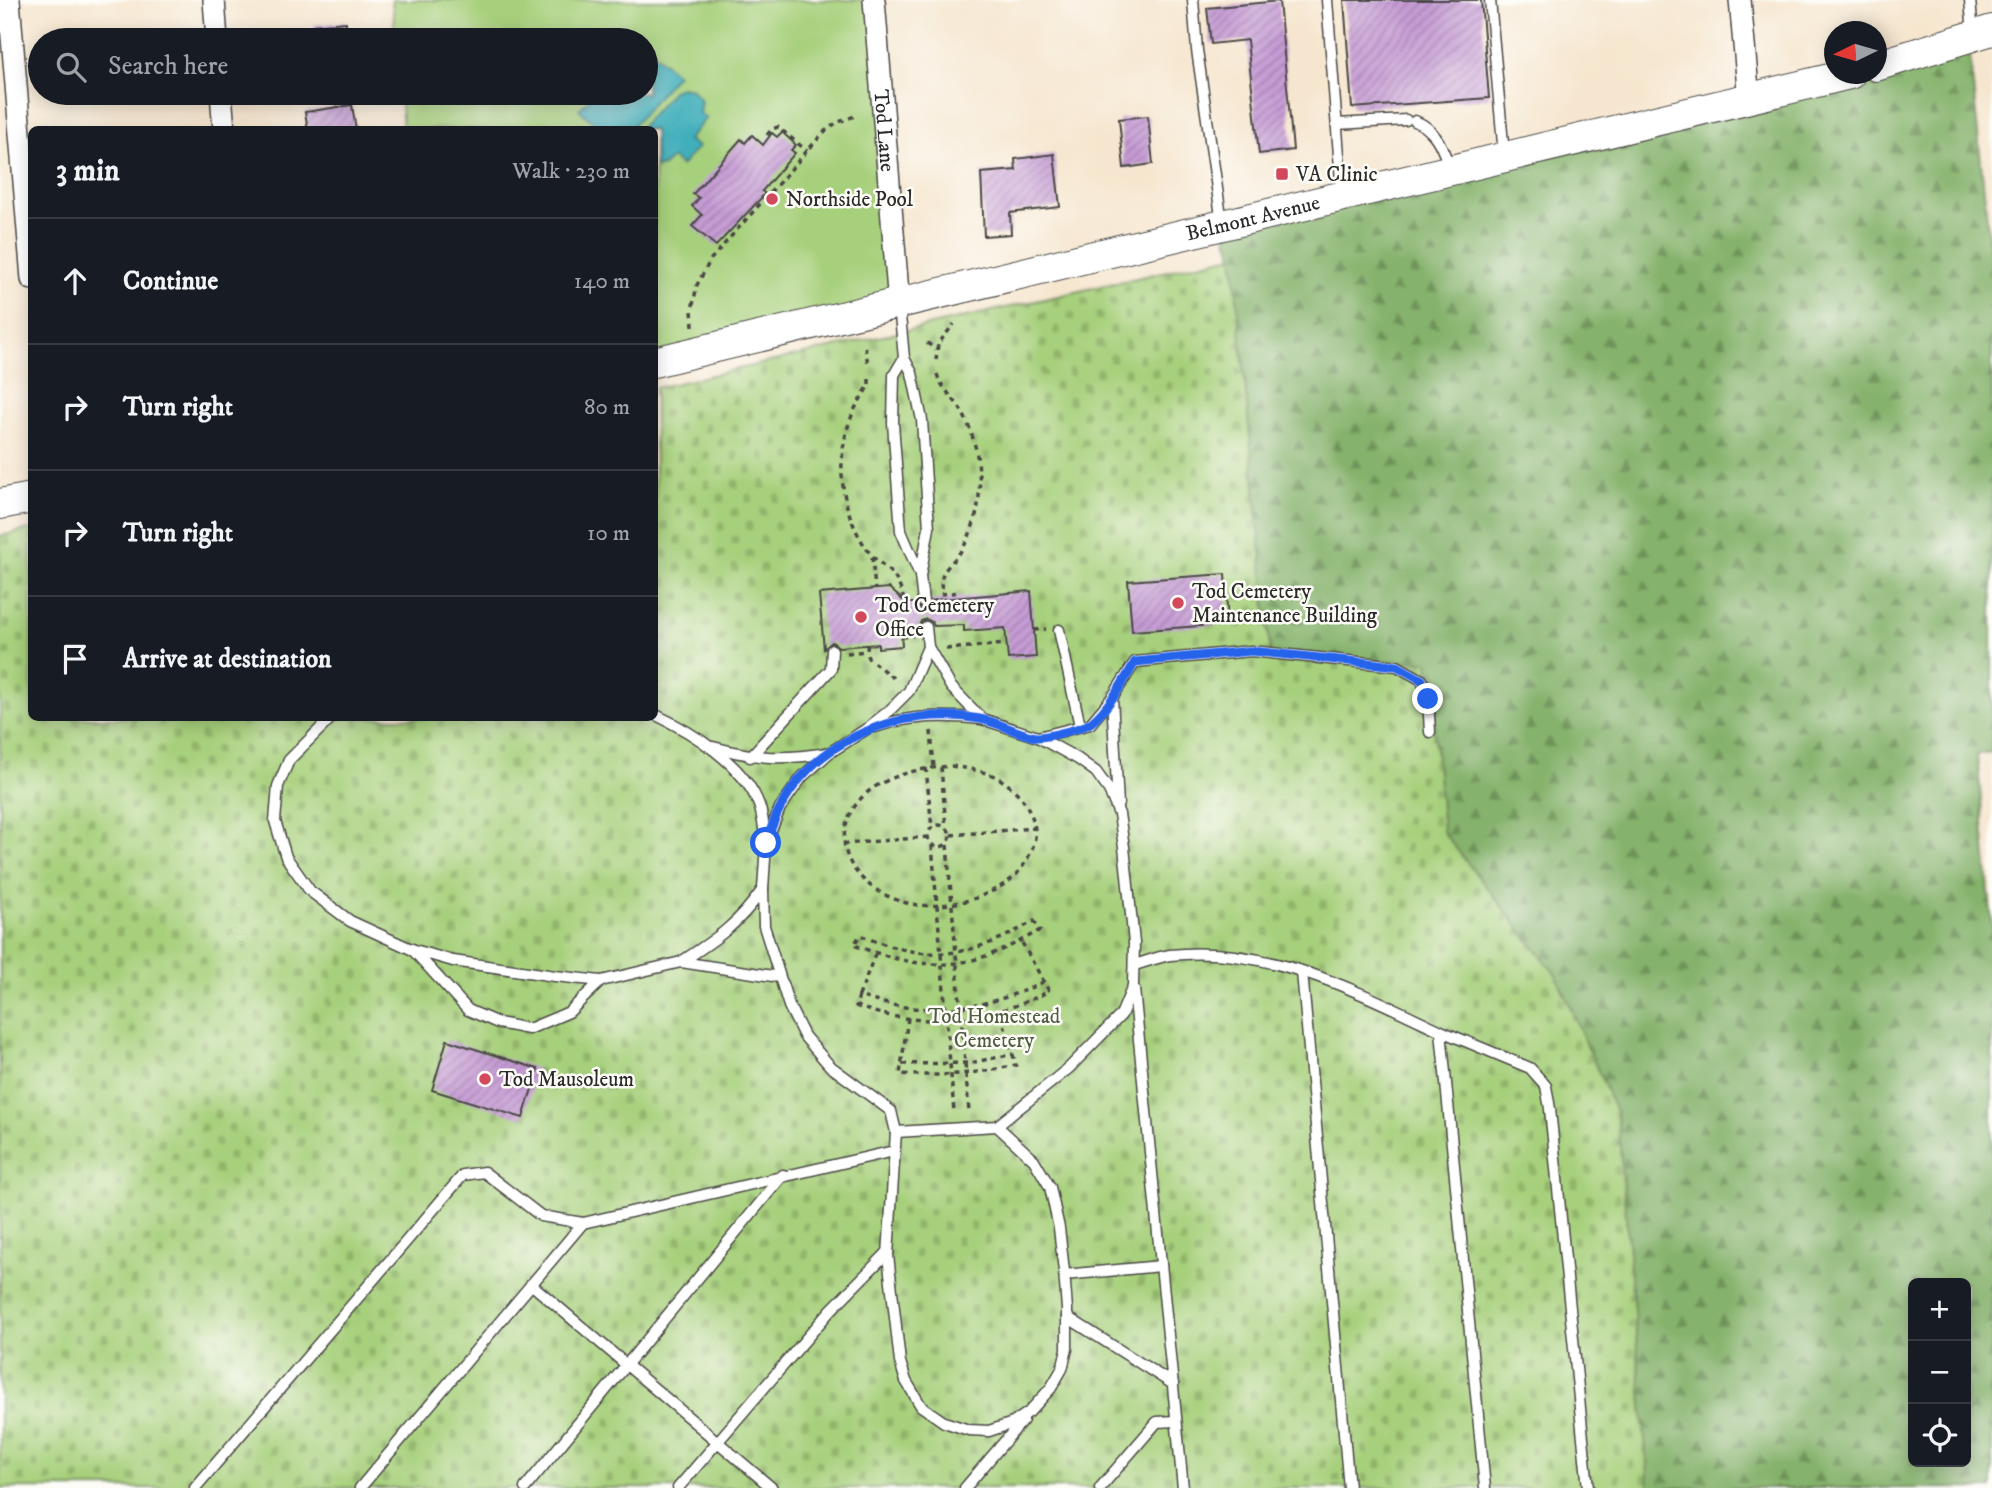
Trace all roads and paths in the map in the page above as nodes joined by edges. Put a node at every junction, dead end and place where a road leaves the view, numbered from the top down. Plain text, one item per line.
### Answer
1 (9, 0) edge
2 (214, 0) edge
3 (874, 0) edge
4 (1194, 0) edge
5 (1327, 0) edge
6 (1490, 0) edge
7 (1740, 0) edge
8 (1970, 0) edge
9 (216, 28) edge
10 (1983, 33) edge
11 (1887, 63) edge
12 (1824, 81) edge
13 (1749, 100) junction
14 (222, 105) edge
15 (855, 116) dead end
16 (1337, 124) junction
17 (224, 126) edge
18 (767, 135) dead end
19 (807, 151) junction
20 (1505, 158) junction
21 (1451, 171) junction
22 (1342, 197) junction
23 (1223, 226) junction
24 (28, 230) edge
25 (899, 305) junction
26 (954, 324) dead end
27 (927, 343) dead end
28 (865, 347) dead end
29 (936, 349) junction
30 (695, 352) junction
31 (904, 358) junction
32 (936, 359) dead end
33 (658, 361) edge
34 (868, 364) dead end
35 (937, 374) dead end
36 (869, 379) dead end
37 (918, 403) junction
38 (894, 405) junction
39 (28, 499) edge
40 (0, 504) edge
41 (872, 556) junction
42 (920, 576) junction
43 (875, 589) dead end
44 (960, 592) dead end
45 (942, 594) junction
46 (939, 601) dead end
47 (923, 602) dead end
48 (905, 603) dead end
49 (926, 627) dead end
50 (907, 629) dead end
51 (1059, 630) dead end
52 (901, 637) dead end
53 (943, 641) dead end
54 (1006, 644) dead end
55 (867, 645) dead end
56 (928, 647) junction
57 (868, 651) junction
58 (836, 652) joint
59 (909, 691) junction
60 (1112, 698) junction
61 (658, 716) edge
62 (930, 716) junction
63 (982, 719) junction
64 (327, 721) edge
65 (1080, 726) junction
66 (865, 730) junction
67 (1430, 732) dead end
68 (1038, 737) junction
69 (710, 747) junction
70 (829, 752) junction
71 (750, 757) junction
72 (941, 767) junction
73 (926, 768) junction
74 (934, 768) junction
75 (1119, 814) junction
76 (946, 827) junction
77 (932, 828) junction
78 (1034, 828) junction
79 (951, 835) junction
80 (928, 837) junction
81 (766, 843) junction
82 (844, 844) junction
83 (932, 845) junction
84 (947, 845) junction
85 (763, 889) junction
86 (952, 904) junction
87 (937, 905) junction
88 (1000, 940) junction
89 (1021, 941) junction
90 (895, 948) junction
91 (411, 949) junction
92 (1004, 950) junction
93 (956, 952) junction
94 (876, 953) junction
95 (941, 954) junction
96 (893, 959) junction
97 (681, 962) junction
98 (957, 963) junction
99 (942, 964) junction
100 (1134, 965) junction
101 (1302, 972) junction
102 (779, 977) junction
103 (601, 981) junction
104 (1043, 982) junction
105 (1133, 986) junction
106 (859, 996) junction
107 (1006, 998) junction
108 (899, 1006) junction
109 (961, 1008) junction
110 (1009, 1008) junction
111 (946, 1010) junction
112 (1000, 1011) junction
113 (898, 1017) junction
114 (908, 1018) junction
115 (961, 1019) junction
116 (947, 1020) junction
117 (1441, 1031) junction
118 (1013, 1054) junction
119 (901, 1064) junction
120 (950, 1064) junction
121 (965, 1064) junction
122 (966, 1074) junction
123 (951, 1075) junction
124 (998, 1126) junction
125 (955, 1128) junction
126 (970, 1128) junction
127 (896, 1132) junction
128 (894, 1151) junction
129 (783, 1175) junction
130 (583, 1223) junction
131 (888, 1252) junction
132 (1161, 1266) junction
133 (1064, 1275) junction
134 (531, 1284) junction
135 (1067, 1317) junction
136 (627, 1364) junction
137 (1173, 1384) junction
138 (1029, 1412) junction
139 (1176, 1421) junction
140 (718, 1442) junction
141 (195, 1488) edge
142 (360, 1488) edge
143 (525, 1488) edge
144 (678, 1488) edge
145 (772, 1488) edge
146 (965, 1488) edge
147 (1100, 1488) edge
148 (1183, 1488) edge
149 (1349, 1488) edge
150 (1485, 1488) edge
151 (1588, 1488) edge

1 - 24 street
2 - 9 street
3 - 25 street, Tod Lane
4 - 23 lane
5 - 16 lane
6 - 20 lane
7 - 13 street
8 - 10 lane
10 - 11 main road
12 - 13 main road, Belmont Avenue
13 - 20 main road, Belmont Avenue
14 - 17 street
15 - 19 path
16 - 21 lane
16 - 22 lane
18 - 19 path
19 - 30 path
20 - 21 main road, Belmont Avenue
21 - 22 main road, Belmont Avenue
22 - 23 main road, Belmont Avenue
23 - 25 main road, Belmont Avenue
25 - 30 main road, Belmont Avenue
25 - 31 lane
26 - 29 path
27 - 29 path
28 - 34 path
29 - 32 path
30 - 33 main road, Belmont Avenue
31 - 37 lane
31 - 38 lane
35 - 45 path
36 - 41 path
37 - 38 lane
37 - 42 lane
38 - 42 lane
39 - 40 main road
41 - 43 path
41 - 48 path
42 - 47 lane
44 - 45 path
45 - 46 path
49 - 56 lane
50 - 52 path
51 - 65 lane
53 - 54 path
55 - 57 path
56 - 59 lane
56 - 63 lane
57 - 58 path
57 - 59 path
58 - 71 lane
59 - 66 lane
60 - 65 lane
60 - 67 lane
60 - 75 lane
61 - 69 lane
62 - 63 lane
62 - 66 lane
62 - 74 path
63 - 68 lane
64 - 91 lane
65 - 68 lane
66 - 70 lane
68 - 75 lane
69 - 71 lane
69 - 81 lane
70 - 71 lane
70 - 81 lane
72 - 74 path
72 - 76 path
72 - 78 path
73 - 74 path
73 - 77 path
73 - 82 path
75 - 100 lane
76 - 77 path
76 - 79 path
77 - 80 path
78 - 79 path
78 - 86 path
79 - 84 path
80 - 82 path
80 - 83 path
81 - 85 lane
82 - 87 path
83 - 84 path
83 - 87 path
84 - 86 path
85 - 97 lane
85 - 102 lane
86 - 87 path
86 - 93 path
87 - 95 path
88 - 89 path
88 - 92 path
88 - 93 path
89 - 92 path
89 - 104 path
90 - 94 path
90 - 95 path
90 - 96 path
91 - 103 lane
91 - 103 lane
92 - 98 path
93 - 95 path
93 - 98 path
94 - 96 path
94 - 106 path
95 - 99 path
96 - 99 path
97 - 102 lane
97 - 103 lane
98 - 99 path
98 - 109 path
99 - 111 path
100 - 101 lane
100 - 105 lane
101 - 117 lane
101 - 149 lane
102 - 127 lane
104 - 107 path
104 - 110 path
105 - 124 lane
105 - 132 lane
106 - 108 path
106 - 113 path
107 - 109 path
107 - 110 path
108 - 111 path
108 - 113 path
109 - 111 path
109 - 115 path
110 - 112 path
111 - 116 path
112 - 115 path
112 - 118 path
113 - 114 path
114 - 116 path
114 - 119 path
115 - 116 path
115 - 121 path
116 - 120 path
117 - 150 lane
117 - 151 lane
118 - 121 path
118 - 122 path
119 - 120 path
119 - 123 path
120 - 121 path
120 - 123 path
121 - 122 path
122 - 123 path
122 - 126 path
123 - 125 path
124 - 126 lane
124 - 133 lane
125 - 126 lane
125 - 127 lane
127 - 128 lane
128 - 129 lane
128 - 131 lane
129 - 130 lane
129 - 136 lane
130 - 134 lane
130 - 141 lane
131 - 138 lane
131 - 140 lane
132 - 133 lane
132 - 137 lane
133 - 135 lane
134 - 136 lane
134 - 142 lane
135 - 137 lane
135 - 138 lane
136 - 140 lane
136 - 143 lane
137 - 139 lane
138 - 146 lane
139 - 147 lane
139 - 148 lane
140 - 144 lane
140 - 145 lane

